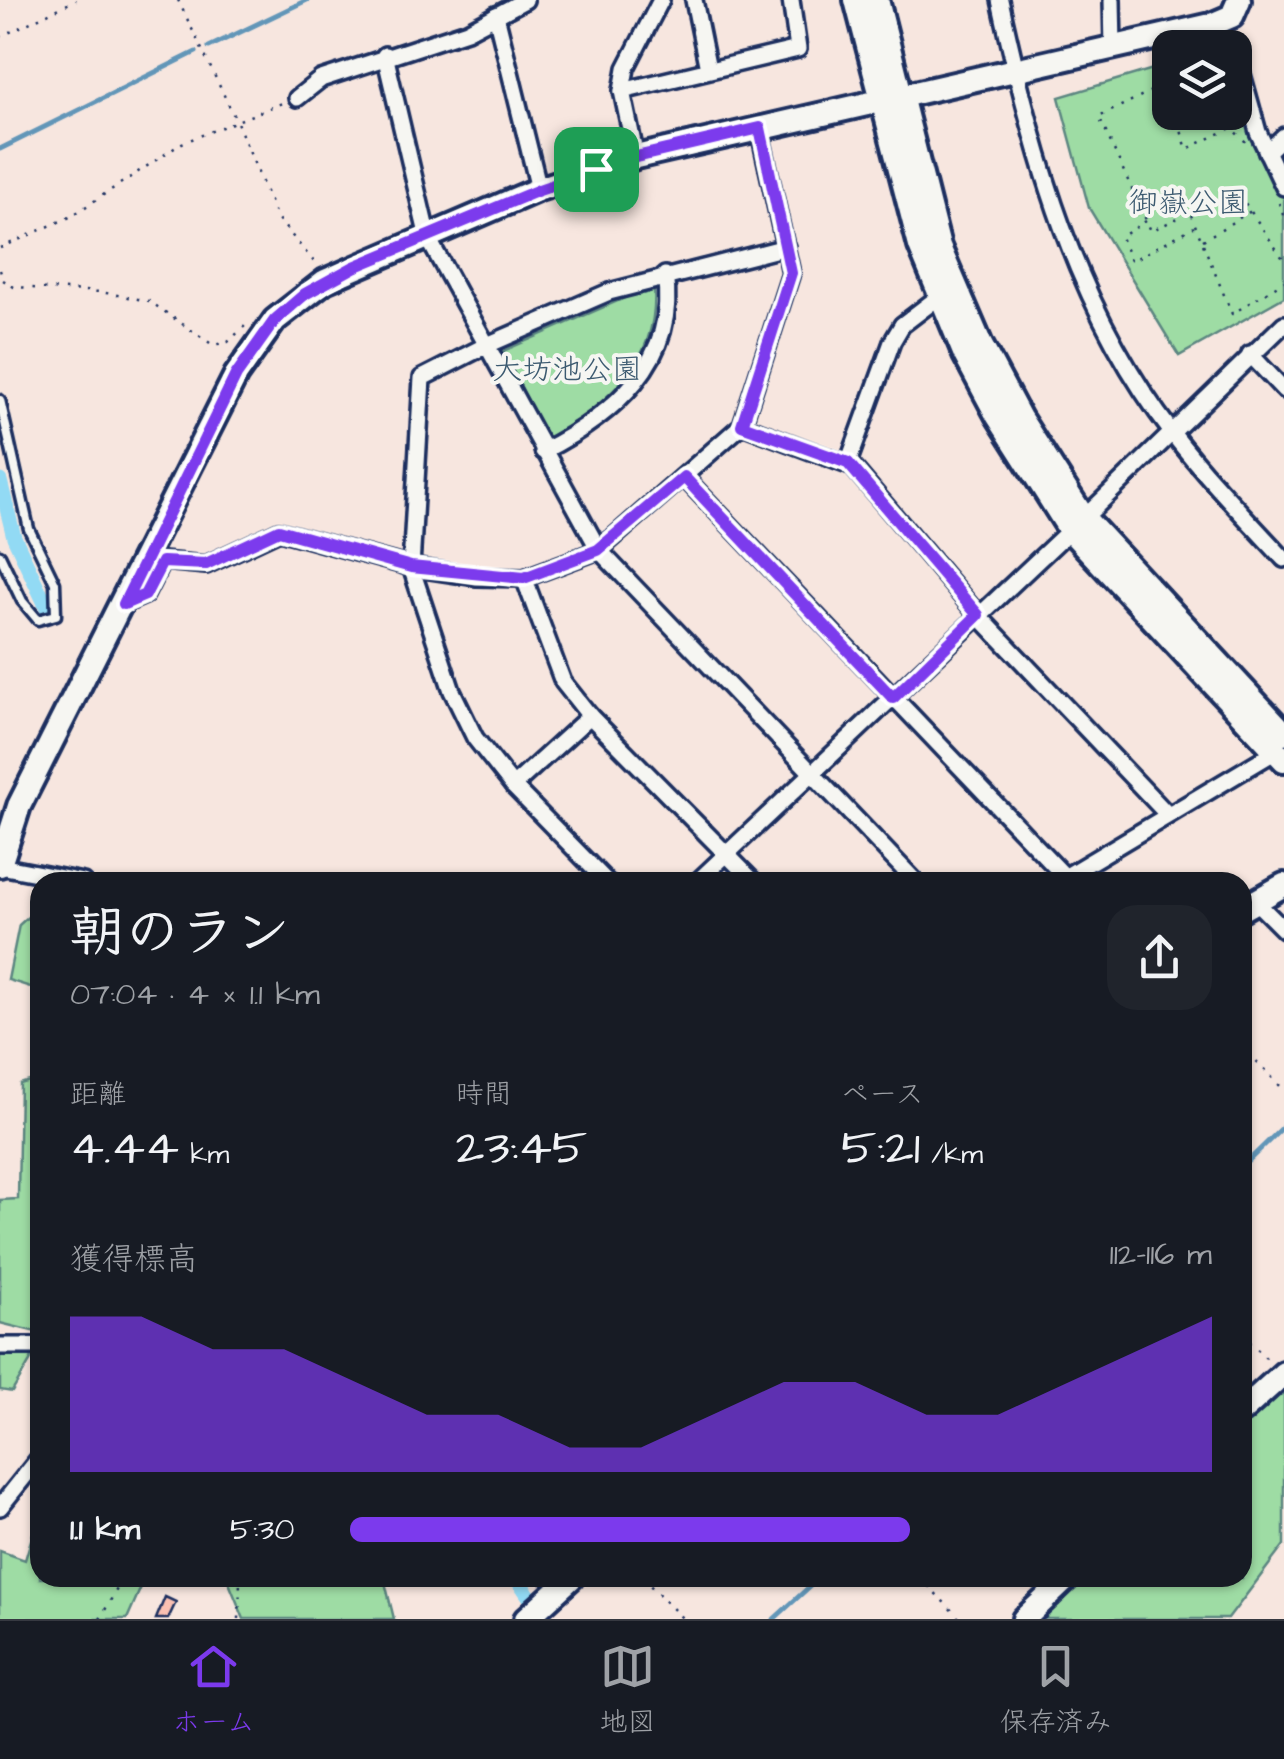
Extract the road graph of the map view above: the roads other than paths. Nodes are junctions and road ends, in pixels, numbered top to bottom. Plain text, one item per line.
1 (525, 0) edge
2 (661, 0) edge
3 (694, 0) edge
4 (790, 0) edge
5 (856, 0) edge
6 (877, 0) edge
7 (1000, 0) edge
8 (1112, 0) edge
9 (1233, 10) edge
10 (496, 16) junction
11 (1113, 48) junction
12 (385, 54) junction
13 (708, 69) junction
14 (1015, 69) junction
15 (622, 91) junction
16 (888, 97) junction
17 (297, 98) road end
18 (1252, 110) edge
19 (760, 128) junction
20 (1284, 136) edge
21 (1267, 152) junction
22 (636, 157) junction
23 (1284, 186) edge
24 (539, 190) junction
25 (428, 238) junction
26 (786, 247) junction
27 (665, 276) junction
28 (940, 296) junction
29 (1284, 324) edge
30 (485, 346) junction
31 (1250, 354) junction
32 (1284, 390) edge
33 (0, 400) edge
34 (742, 425) junction
35 (1171, 431) junction
36 (543, 451) junction
37 (848, 463) junction
38 (684, 477) junction
39 (1077, 524) junction
40 (598, 550) junction
41 (0, 555) edge
42 (1284, 559) edge
43 (411, 567) junction
44 (524, 578) junction
45 (124, 604) junction
46 (978, 615) junction
47 (893, 698) junction
48 (590, 716) junction
49 (1281, 748) edge
50 (813, 776) junction
51 (513, 786) junction
52 (1168, 815) junction
53 (728, 856) junction
54 (0, 866) edge
55 (31, 872) edge
56 (598, 872) edge
57 (709, 872) edge
58 (744, 872) edge
59 (906, 872) edge
60 (1059, 872) edge
61 (1079, 872) edge
62 (1284, 885) edge
63 (1252, 903) edge
64 (1252, 907) edge
65 (1284, 930) edge
66 (0, 1346) edge
67 (30, 1346) edge
68 (1283, 1374) edge
69 (1252, 1402) edge
70 (30, 1470) edge
71 (0, 1507) edge
72 (561, 1587) edge
73 (1058, 1587) edge
74 (526, 1619) edge
75 (1024, 1619) edge

1 - 10 street
2 - 15 street
3 - 13 street
4 - 13 street
5 - 16 street
6 - 16 street
7 - 14 street
8 - 11 street
9 - 11 street
10 - 12 street
10 - 24 street
11 - 14 street
12 - 17 street
12 - 25 street
13 - 15 street
14 - 16 street
14 - 35 street
15 - 22 street
16 - 19 street
16 - 28 street
16 - 39 street
18 - 21 street
19 - 22 street
19 - 26 street
20 - 21 street
21 - 23 street
22 - 24 street
24 - 25 street
25 - 30 street
25 - 45 street
26 - 27 street
26 - 34 street
27 - 30 street
27 - 36 street
28 - 37 street
28 - 39 street
29 - 31 street
30 - 36 street
30 - 43 street
31 - 32 street
31 - 35 street
33 - 41 lane
34 - 37 street
34 - 38 street
35 - 39 street
35 - 42 street
36 - 40 street
37 - 46 street
38 - 40 street
38 - 47 street
39 - 46 street
39 - 49 street
40 - 44 street
40 - 50 street
43 - 44 street
43 - 45 street
43 - 51 street
44 - 48 street
45 - 54 street
46 - 47 street
46 - 52 street
47 - 50 street
47 - 60 street
48 - 51 street
48 - 53 street
49 - 52 street
50 - 53 street
50 - 59 street
51 - 56 street
52 - 61 street
53 - 57 street
53 - 58 street
54 - 55 street
62 - 63 street
64 - 65 street
66 - 67 street
68 - 69 street
70 - 71 street
72 - 74 street
73 - 75 street

